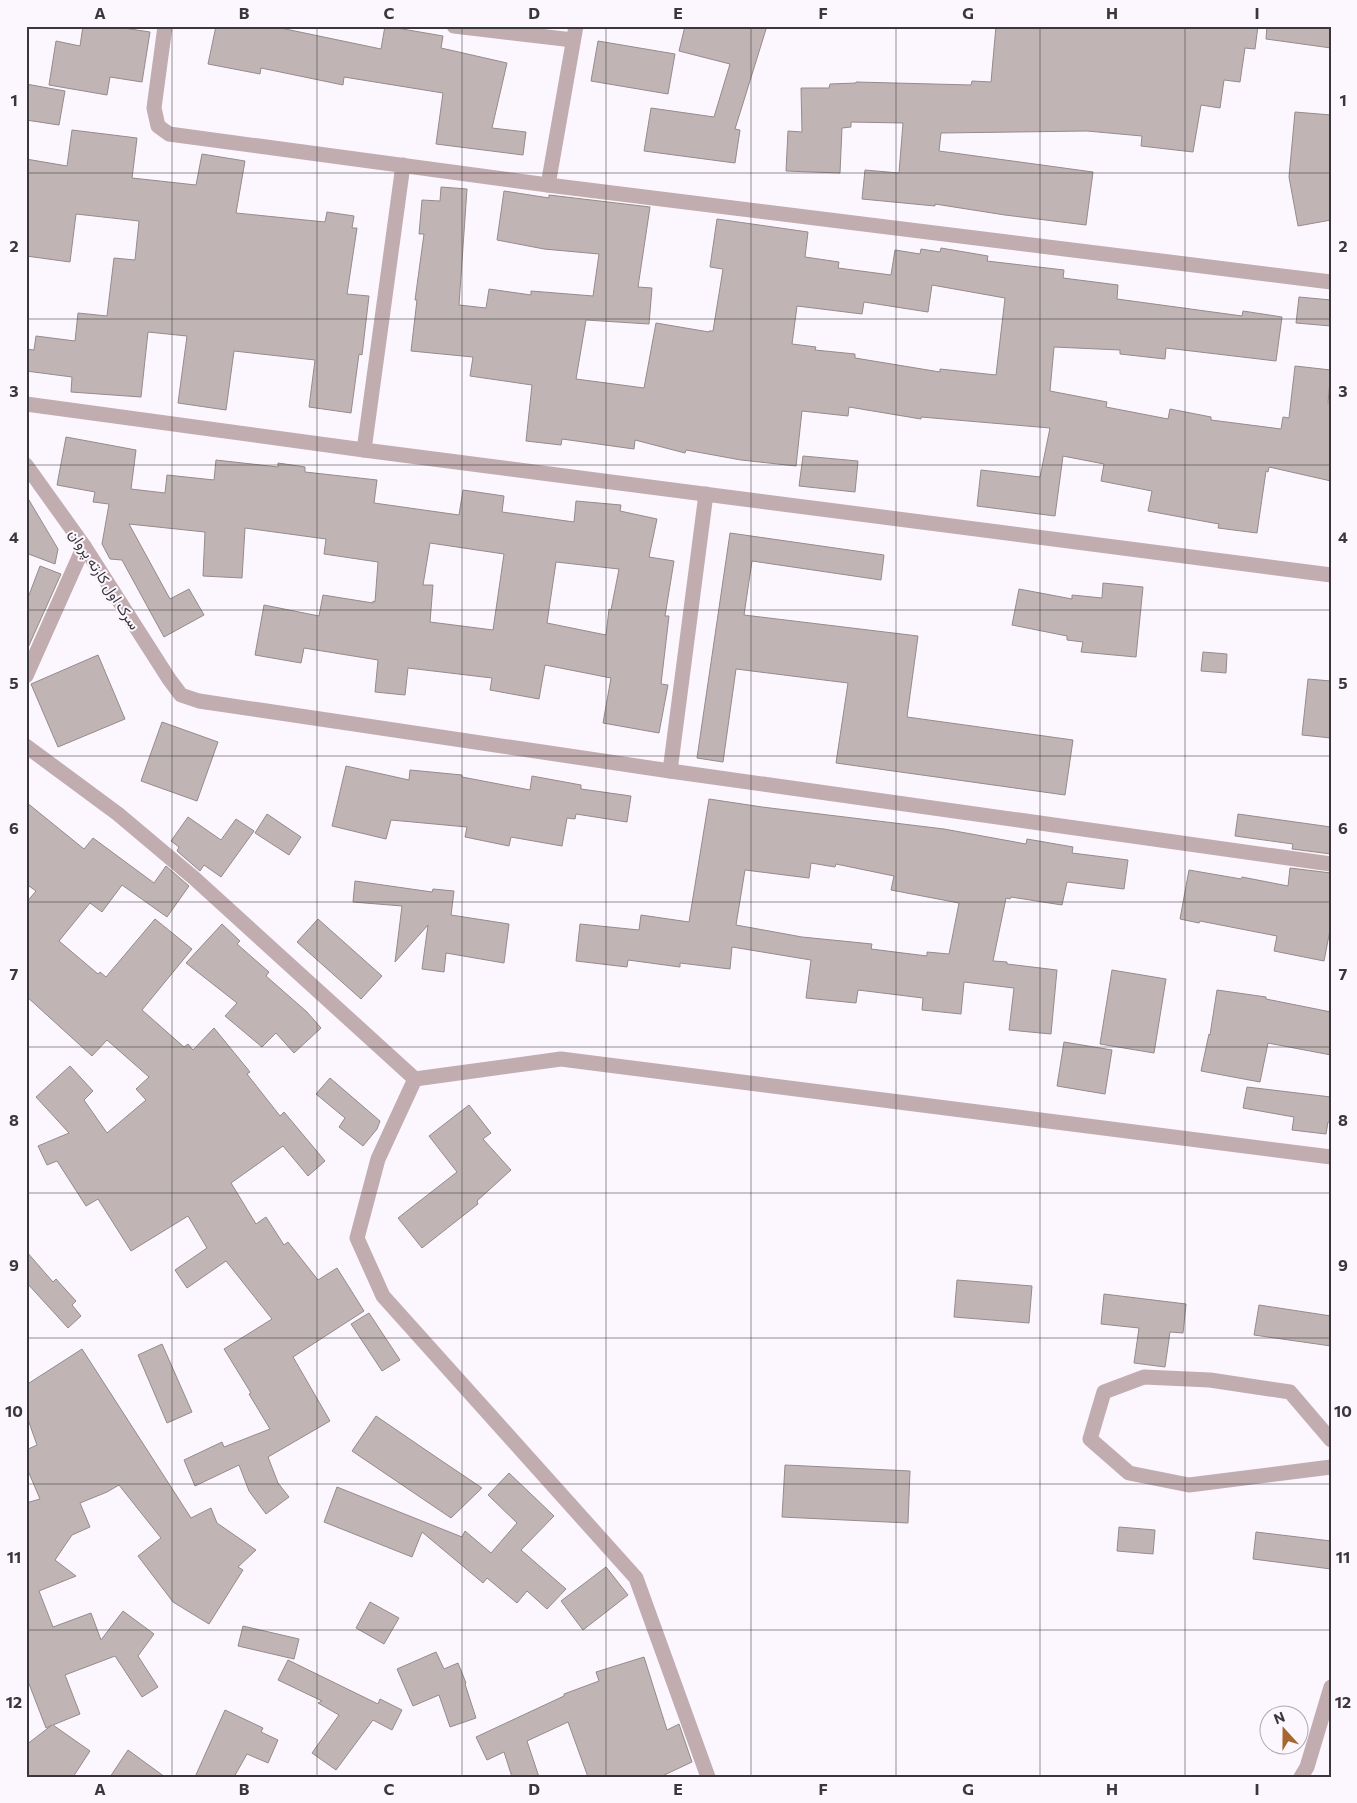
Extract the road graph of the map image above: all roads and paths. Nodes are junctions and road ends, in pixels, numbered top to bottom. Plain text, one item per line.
1 (165, 26) edge
2 (454, 26) edge
3 (574, 33) edge
4 (403, 165) junction
5 (548, 185) junction
6 (1331, 282) edge
7 (26, 404) edge
8 (364, 450) junction
9 (26, 465) edge
10 (706, 494) junction
11 (84, 546) junction
12 (1331, 575) edge
13 (26, 676) edge
14 (26, 746) edge
15 (670, 771) junction
16 (1331, 864) edge
17 (416, 1079) junction
18 (1331, 1157) edge
19 (1331, 1440) edge
20 (1331, 1467) edge
21 (1331, 1687) edge
22 (708, 1777) edge
23 (1301, 1777) edge

1 - 4 street
2 - 3 street
3 - 5 street
4 - 5 street
4 - 8 street
5 - 6 street
7 - 8 street
8 - 10 street
9 - 11 street, سرک اول کارته پروان
10 - 12 street
10 - 15 street
11 - 13 street
11 - 15 street, سرک اول کارته پروان
14 - 17 street
15 - 16 street
17 - 18 street
17 - 22 street
19 - 20 street
21 - 23 street

